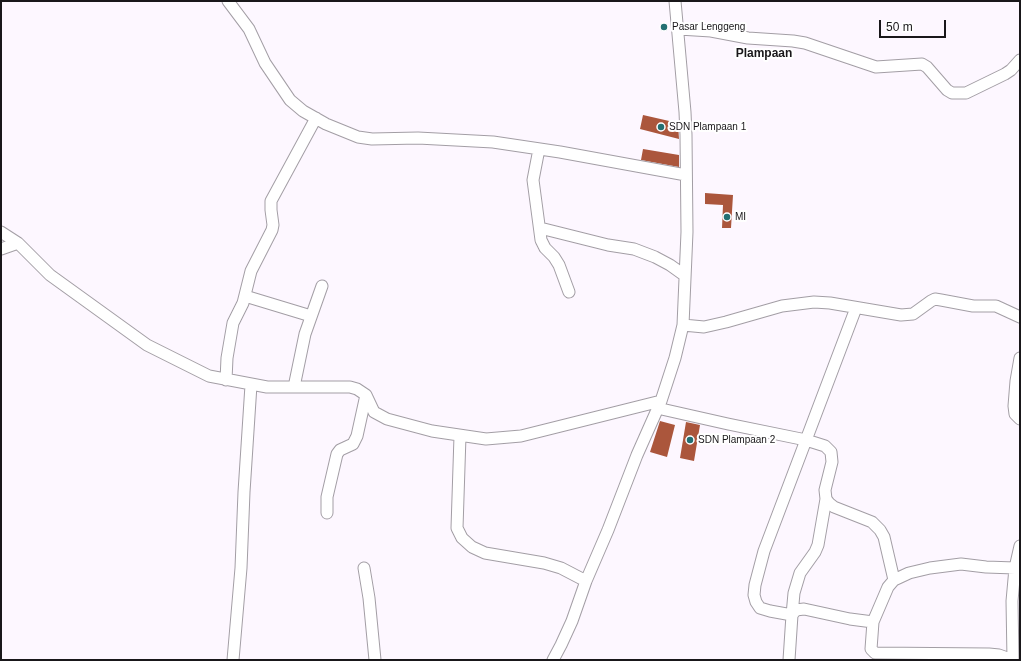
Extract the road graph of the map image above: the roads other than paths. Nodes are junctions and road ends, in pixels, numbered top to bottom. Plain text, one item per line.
1 (228, 1) edge
2 (675, 1) edge
3 (678, 30) junction
4 (1020, 60) edge
5 (316, 118) junction
6 (538, 149) junction
7 (686, 175) junction
8 (540, 228) junction
9 (1, 232) edge
10 (18, 243) junction
11 (1, 249) edge
12 (684, 275) junction
13 (322, 286) dead end
14 (569, 292) dead end
15 (245, 296) junction
16 (856, 308) junction
17 (311, 316) junction
18 (1020, 317) edge
19 (683, 325) junction
20 (1020, 358) edge
21 (226, 380) junction
22 (251, 385) junction
23 (294, 387) junction
24 (366, 395) junction
25 (659, 404) junction
26 (1020, 419) edge
27 (460, 436) junction
28 (806, 440) junction
29 (826, 499) junction
30 (327, 512) dead end
31 (1020, 546) edge
32 (1017, 563) edge
33 (364, 568) dead end
34 (894, 580) junction
35 (586, 581) junction
36 (792, 615) junction
37 (873, 622) junction
38 (233, 660) edge
39 (375, 660) edge
40 (553, 660) edge
41 (789, 660) edge
42 (1013, 660) edge

1 - 5 street
2 - 3 street
3 - 4 street
3 - 7 street
5 - 6 street
5 - 15 street
6 - 7 street
6 - 8 street
7 - 12 street
8 - 12 street
8 - 14 street
9 - 10 street
10 - 11 street
10 - 21 street
12 - 19 street
13 - 17 street
15 - 17 street
15 - 21 street
16 - 18 street
16 - 19 street
16 - 28 street
17 - 23 street
19 - 25 street
20 - 26 street
21 - 22 street
22 - 23 street
22 - 38 street
23 - 24 street
24 - 27 street
24 - 30 street
25 - 27 street
25 - 28 street
25 - 35 street
27 - 35 street
28 - 29 street
28 - 36 street
29 - 34 street
29 - 36 street
31 - 32 street
32 - 34 street
32 - 42 street
33 - 39 street
34 - 37 street
35 - 40 street
36 - 37 street
36 - 41 street
37 - 42 street

